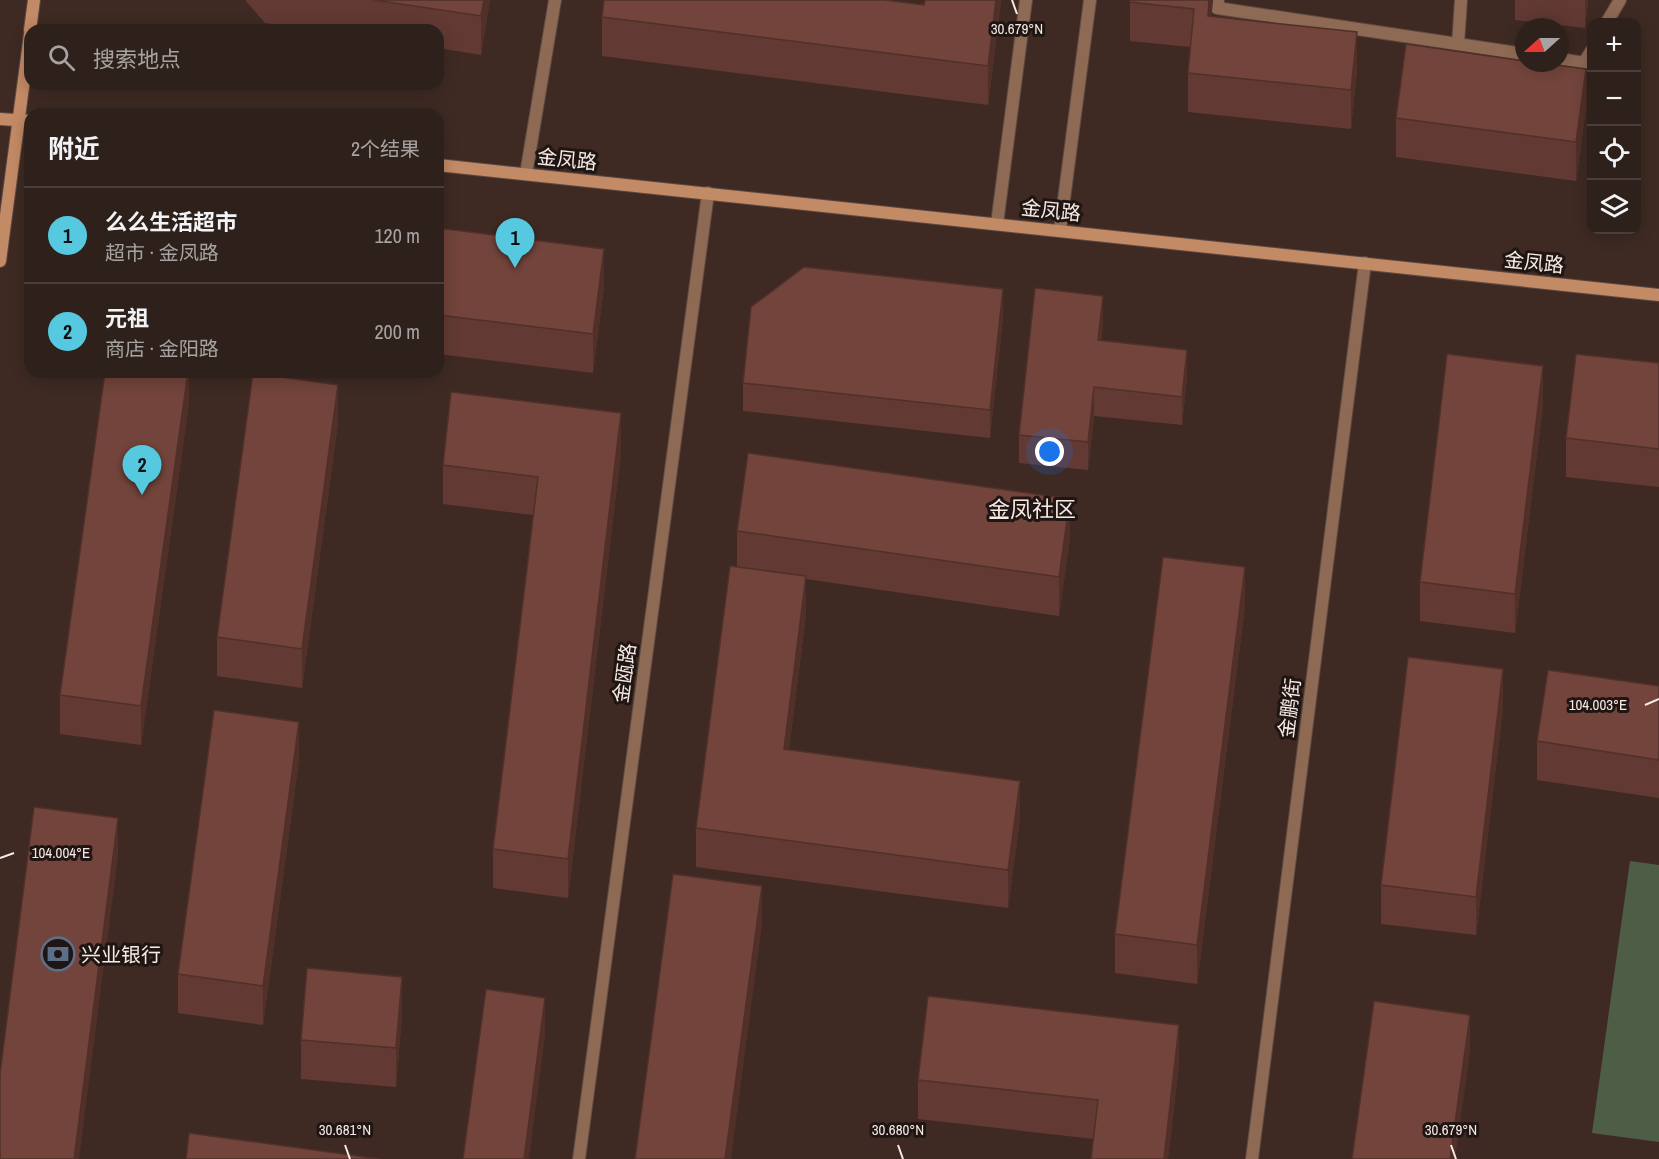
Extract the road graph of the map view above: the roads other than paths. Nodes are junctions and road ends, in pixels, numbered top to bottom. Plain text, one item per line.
1 (34, 0) edge
2 (555, 0) edge
3 (1026, 0) edge
4 (1090, 0) edge
5 (1218, 0) edge
6 (1461, 0) edge
7 (1620, 0) edge
8 (1609, 18) edge
9 (31, 24) edge
10 (1458, 44) junction
11 (1515, 53) edge
12 (1587, 58) edge
13 (1569, 60) edge
14 (26, 90) edge
15 (25, 108) edge
16 (0, 119) edge
17 (24, 121) edge
18 (444, 166) edge
19 (526, 174) junction
20 (708, 193) junction
21 (997, 224) junction
22 (1060, 231) junction
23 (0, 261) edge
24 (1365, 263) junction
25 (1659, 295) edge
26 (579, 1159) edge
27 (1252, 1159) edge

1 - 9 street
2 - 19 street
3 - 21 street
4 - 22 street
5 - 10 street
6 - 10 street
7 - 8 street
10 - 11 street
12 - 13 street
14 - 15 street
16 - 17 street
17 - 23 street
18 - 19 street, 金凤路
19 - 20 street, 金凤路
20 - 21 street, 金凤路
20 - 26 street, 金瓯路
21 - 22 street, 金凤路
22 - 24 street, 金凤路
24 - 25 street, 金凤路
24 - 27 street, 金鹏街

